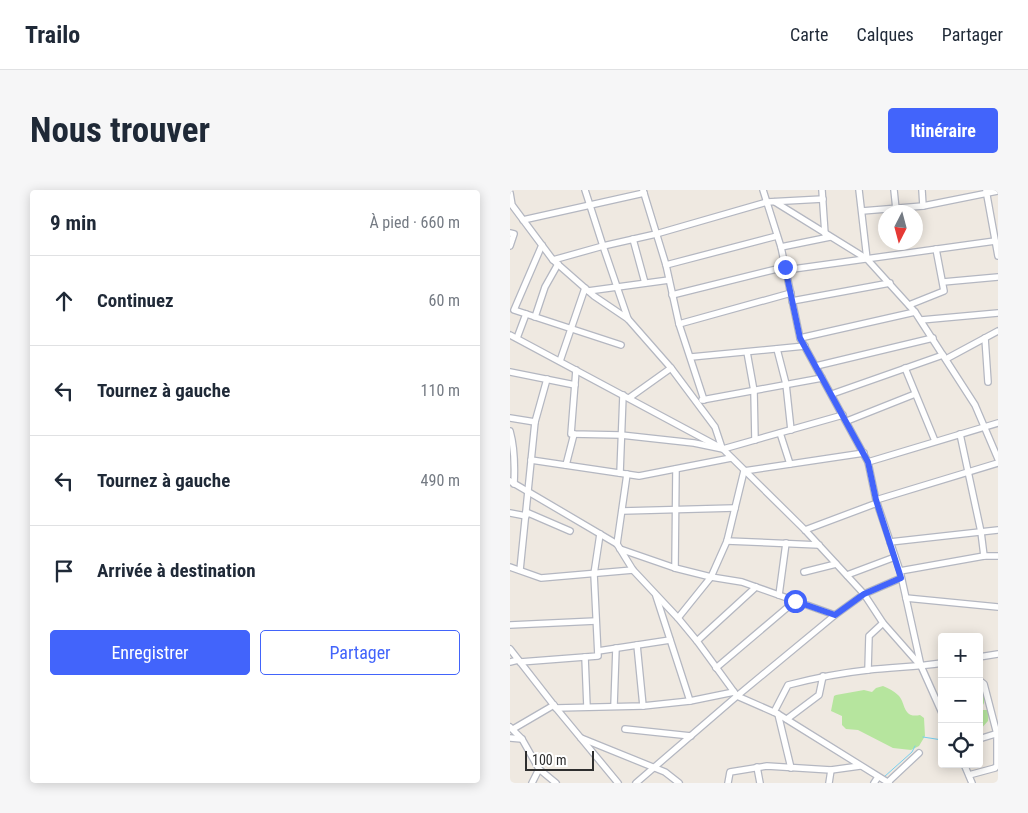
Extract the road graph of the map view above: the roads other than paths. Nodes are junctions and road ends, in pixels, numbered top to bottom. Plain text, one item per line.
1 (585, 190) edge
2 (763, 190) edge
3 (822, 190) edge
4 (859, 190) edge
5 (894, 190) edge
6 (922, 190) edge
7 (986, 191) edge
8 (998, 191) edge
9 (644, 192) edge
10 (510, 193) edge
11 (823, 199) junction
12 (767, 202) junction
13 (775, 202) junction
14 (590, 205) junction
15 (896, 205) edge
16 (924, 206) joint
17 (878, 210) edge
18 (862, 211) junction
19 (523, 220) junction
20 (510, 233) edge
21 (656, 234) junction
22 (777, 236) junction
23 (828, 236) junction
24 (632, 239) junction
25 (995, 241) junction
26 (542, 245) junction
27 (510, 246) edge
28 (603, 246) junction
29 (781, 247) junction
30 (936, 249) junction
31 (998, 256) edge
32 (867, 259) junction
33 (556, 262) junction
34 (666, 265) junction
35 (785, 268) junction
36 (998, 277) edge
37 (669, 280) junction
38 (943, 282) junction
39 (645, 283) junction
40 (890, 283) junction
41 (618, 287) junction
42 (586, 289) junction
43 (790, 293) junction
44 (672, 294) junction
45 (792, 301) junction
46 (909, 305) junction
47 (915, 312) junction
48 (998, 313) edge
49 (526, 314) junction
50 (536, 317) junction
51 (628, 319) junction
52 (921, 320) junction
53 (679, 324) junction
54 (571, 328) junction
55 (998, 331) edge
56 (510, 335) edge
57 (517, 338) junction
58 (800, 338) junction
59 (933, 338) junction
60 (985, 338) junction
61 (621, 345) dead end
62 (805, 346) junction
63 (777, 349) junction
64 (747, 352) junction
65 (690, 357) junction
66 (945, 357) junction
67 (560, 361) junction
68 (816, 366) junction
69 (671, 368) junction
70 (905, 368) junction
71 (576, 370) junction
72 (510, 372) edge
73 (822, 378) junction
74 (547, 379) junction
75 (988, 382) dead end
76 (786, 384) junction
77 (575, 386) junction
78 (754, 390) junction
79 (832, 394) junction
80 (915, 394) junction
81 (626, 397) junction
82 (704, 400) junction
83 (696, 402) junction
84 (510, 418) edge
85 (845, 418) junction
86 (535, 422) junction
87 (998, 423) edge
88 (984, 426) junction
89 (791, 430) junction
90 (510, 431) edge
91 (780, 433) junction
92 (574, 434) junction
93 (960, 434) junction
94 (622, 435) junction
95 (756, 440) junction
96 (935, 441) junction
97 (723, 448) junction
98 (864, 453) junction
99 (732, 458) junction
100 (998, 459) edge
101 (531, 460) junction
102 (868, 462) junction
103 (998, 463) edge
104 (790, 464) junction
105 (566, 465) junction
106 (676, 468) junction
107 (744, 471) junction
108 (969, 472) junction
109 (620, 473) junction
110 (627, 474) junction
111 (512, 482) edge
112 (528, 492) junction
113 (877, 502) junction
114 (735, 508) junction
115 (675, 509) junction
116 (622, 511) junction
117 (510, 513) edge
118 (526, 514) junction
119 (805, 530) junction
120 (998, 530) edge
121 (570, 531) dead end
122 (981, 532) junction
123 (600, 534) junction
124 (727, 541) junction
125 (890, 542) junction
126 (786, 544) junction
127 (819, 545) junction
128 (618, 547) junction
129 (984, 556) junction
130 (998, 556) edge
131 (895, 557) junction
132 (836, 564) junction
133 (510, 567) edge
134 (675, 568) junction
135 (520, 570) junction
136 (633, 570) junction
137 (900, 571) junction
138 (804, 572) dead end
139 (594, 574) junction
140 (846, 575) junction
141 (711, 577) junction
142 (901, 578) junction
143 (756, 587) junction
144 (655, 593) junction
145 (864, 594) junction
146 (779, 595) junction
147 (906, 598) junction
148 (795, 601) junction
149 (998, 607) edge
150 (835, 615) junction
151 (678, 618) junction
152 (596, 621) junction
153 (883, 623) junction
154 (510, 625) edge
155 (670, 640) junction
156 (696, 641) junction
157 (637, 645) junction
158 (616, 648) junction
159 (510, 649) edge
160 (598, 651) junction
161 (998, 654) edge
162 (983, 656) edge
163 (585, 657) junction
164 (519, 661) junction
165 (510, 662) edge
166 (938, 664) edge
167 (922, 666) junction
168 (716, 668) junction
169 (868, 670) junction
170 (823, 676) junction
171 (983, 683) edge
172 (736, 694) junction
173 (690, 701) junction
174 (938, 704) edge
175 (555, 706) junction
176 (614, 706) junction
177 (643, 706) junction
178 (587, 707) junction
179 (776, 713) junction
180 (787, 719) junction
181 (512, 728) edge
182 (624, 729) dead end
183 (997, 734) edge
184 (691, 736) junction
185 (580, 737) junction
186 (510, 738) edge
187 (983, 738) edge
188 (522, 739) junction
189 (919, 753) dead end
190 (860, 766) junction
191 (757, 767) junction
192 (654, 768) junction
193 (791, 768) junction
194 (966, 768) edge
195 (539, 769) junction
196 (831, 770) junction
197 (969, 775) junction
198 (878, 777) junction
199 (532, 783) edge
200 (556, 783) edge
201 (618, 783) edge
202 (636, 783) edge
203 (679, 783) edge
204 (728, 783) edge
205 (760, 783) edge
206 (829, 783) edge
207 (874, 783) edge
208 (888, 783) edge
209 (972, 783) edge

1 - 14 street
2 - 12 street
3 - 11 street
4 - 18 street
5 - 15 street
6 - 16 street
7 - 8 street
7 - 16 street
7 - 25 street
9 - 14 street
9 - 21 street
10 - 19 street
11 - 13 street
11 - 23 street
12 - 13 street
12 - 21 street
12 - 22 street
13 - 23 street
14 - 19 street
14 - 28 street
17 - 18 street
18 - 32 street
19 - 26 street
20 - 27 street
21 - 24 street
21 - 34 street
22 - 29 street
22 - 34 street
23 - 29 street
23 - 32 street
24 - 28 street
24 - 39 street
25 - 30 street
25 - 31 street
26 - 33 street
26 - 49 street
28 - 33 street
28 - 41 street
29 - 35 street
30 - 32 street
30 - 38 street
32 - 35 street
32 - 40 street
33 - 42 street
33 - 50 street
34 - 37 street
35 - 43 street
35 - 44 street
36 - 38 street
37 - 39 street
37 - 44 street
38 - 46 street
39 - 41 street
40 - 45 street
40 - 46 street
41 - 42 street
41 - 51 street
42 - 51 street
42 - 54 street
43 - 45 street
43 - 53 street
44 - 53 street
45 - 58 street
46 - 47 street
47 - 52 street
47 - 58 street
48 - 52 street
49 - 50 street
49 - 57 street
50 - 54 street
51 - 69 street
52 - 59 street
53 - 65 street
54 - 61 street
54 - 67 street
55 - 60 street
56 - 57 street
57 - 67 street
58 - 62 street
59 - 66 street
59 - 68 street
60 - 66 street
60 - 75 street
62 - 63 street
62 - 68 street
63 - 64 street
63 - 76 street
64 - 65 street
64 - 78 street
65 - 82 street
66 - 70 street
66 - 88 street
67 - 71 street
68 - 73 street
69 - 81 street
69 - 83 street
70 - 79 street
70 - 80 street
71 - 77 street
71 - 81 street
72 - 74 street
73 - 76 street
73 - 79 street
74 - 77 street
74 - 86 street
76 - 78 street
76 - 89 street
77 - 92 street
78 - 82 street
78 - 95 street
79 - 85 street
80 - 85 street
80 - 96 street
81 - 94 street
81 - 97 street
82 - 83 street
83 - 97 street
84 - 86 street
85 - 89 street
85 - 98 street
86 - 101 street
87 - 88 street
88 - 93 street
88 - 100 street
89 - 91 street
90 - 111 street
91 - 95 street
91 - 104 street
92 - 94 street
92 - 105 street
93 - 96 street
93 - 108 street
94 - 97 street
94 - 109 street
95 - 97 street
96 - 102 street
97 - 99 street
98 - 102 street
98 - 104 street
99 - 106 street
99 - 107 street
101 - 105 street
101 - 112 street
102 - 113 street
103 - 108 street
104 - 107 street
105 - 109 street
106 - 110 street
106 - 115 street
107 - 114 street
107 - 119 street
108 - 113 street
108 - 122 street
109 - 110 street
110 - 116 street
111 - 112 street
112 - 118 street
112 - 123 street
113 - 119 street
113 - 125 street
114 - 115 street
114 - 124 street
115 - 116 street
115 - 134 street
116 - 128 street
117 - 118 street
118 - 121 street
118 - 135 street
119 - 127 street
120 - 122 street
122 - 125 street
122 - 129 street
123 - 128 street
123 - 139 street
124 - 126 street
124 - 141 street
125 - 131 street
126 - 127 street
126 - 146 street
127 - 132 street
128 - 134 street
128 - 136 street
129 - 130 street
129 - 137 street
131 - 137 street
131 - 140 street
132 - 138 street
132 - 140 street
133 - 135 street
134 - 141 street
135 - 139 street
136 - 139 street
136 - 144 street
137 - 142 street
139 - 152 street
140 - 145 street
141 - 143 street
141 - 151 street
142 - 145 street
142 - 147 street
143 - 146 street
143 - 156 street
144 - 151 street
144 - 155 street
145 - 150 street
145 - 153 street
146 - 148 street
147 - 149 street
147 - 167 street
148 - 150 street
148 - 168 street
150 - 172 street
151 - 156 street
152 - 154 street
152 - 160 street
153 - 167 street
153 - 169 street
155 - 157 street
155 - 173 street
156 - 168 street
157 - 158 street
157 - 177 street
158 - 160 street
158 - 176 street
159 - 164 street
160 - 163 street
161 - 162 street
163 - 164 street
163 - 178 street
164 - 165 street
164 - 175 street
166 - 167 street
167 - 169 street
167 - 174 street
168 - 172 street
169 - 170 street
170 - 179 street
170 - 180 street
171 - 183 street
172 - 173 street
172 - 179 street
172 - 184 street
173 - 177 street
175 - 178 street
175 - 181 street
175 - 185 street
176 - 177 street
176 - 178 street
179 - 180 street
179 - 193 street
180 - 190 street
181 - 188 street
182 - 184 street
183 - 187 street
183 - 197 street
184 - 192 street
185 - 192 street
185 - 201 street
186 - 188 street
188 - 195 street
189 - 208 street
190 - 196 street
190 - 198 street
191 - 193 street
191 - 204 street
191 - 205 street
192 - 202 street
192 - 203 street
193 - 196 street
194 - 197 street
195 - 199 street
195 - 200 street
196 - 206 street
197 - 209 street
198 - 207 street
198 - 208 street

